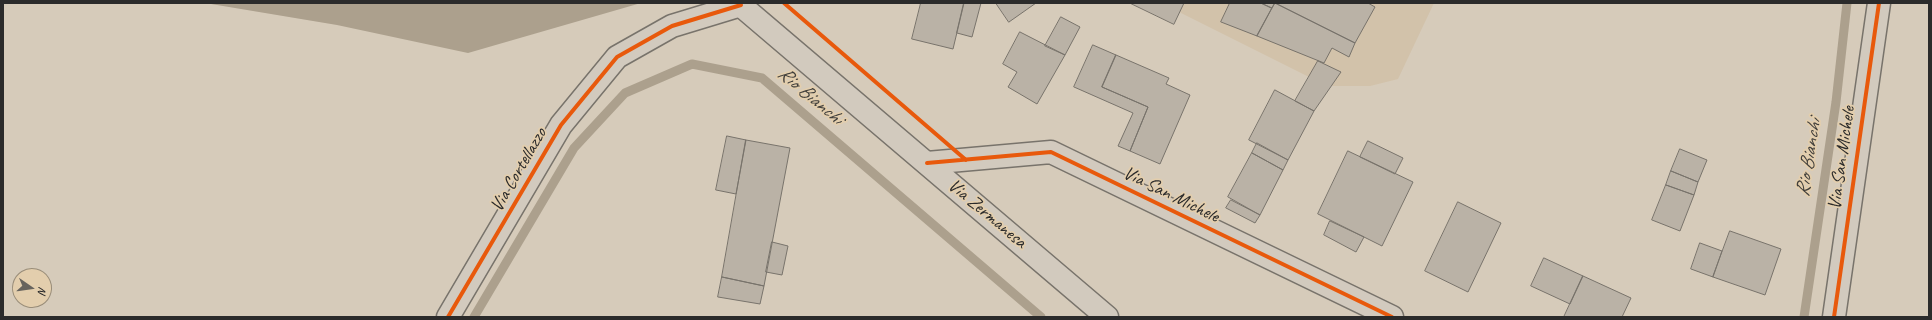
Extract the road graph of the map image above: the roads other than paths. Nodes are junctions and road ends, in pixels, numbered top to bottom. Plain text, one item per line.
1 (1879, 3) edge
2 (740, 4) edge
3 (927, 163) junction
4 (448, 317) edge
5 (1107, 317) edge
6 (1392, 317) edge
7 (1834, 317) edge

1 - 7 street, Via San Michele
2 - 3 street, Via Zermanesa
2 - 4 street, Via Cortellazzo
3 - 5 street, Via Zermanesa
3 - 6 street, Via San Michele

